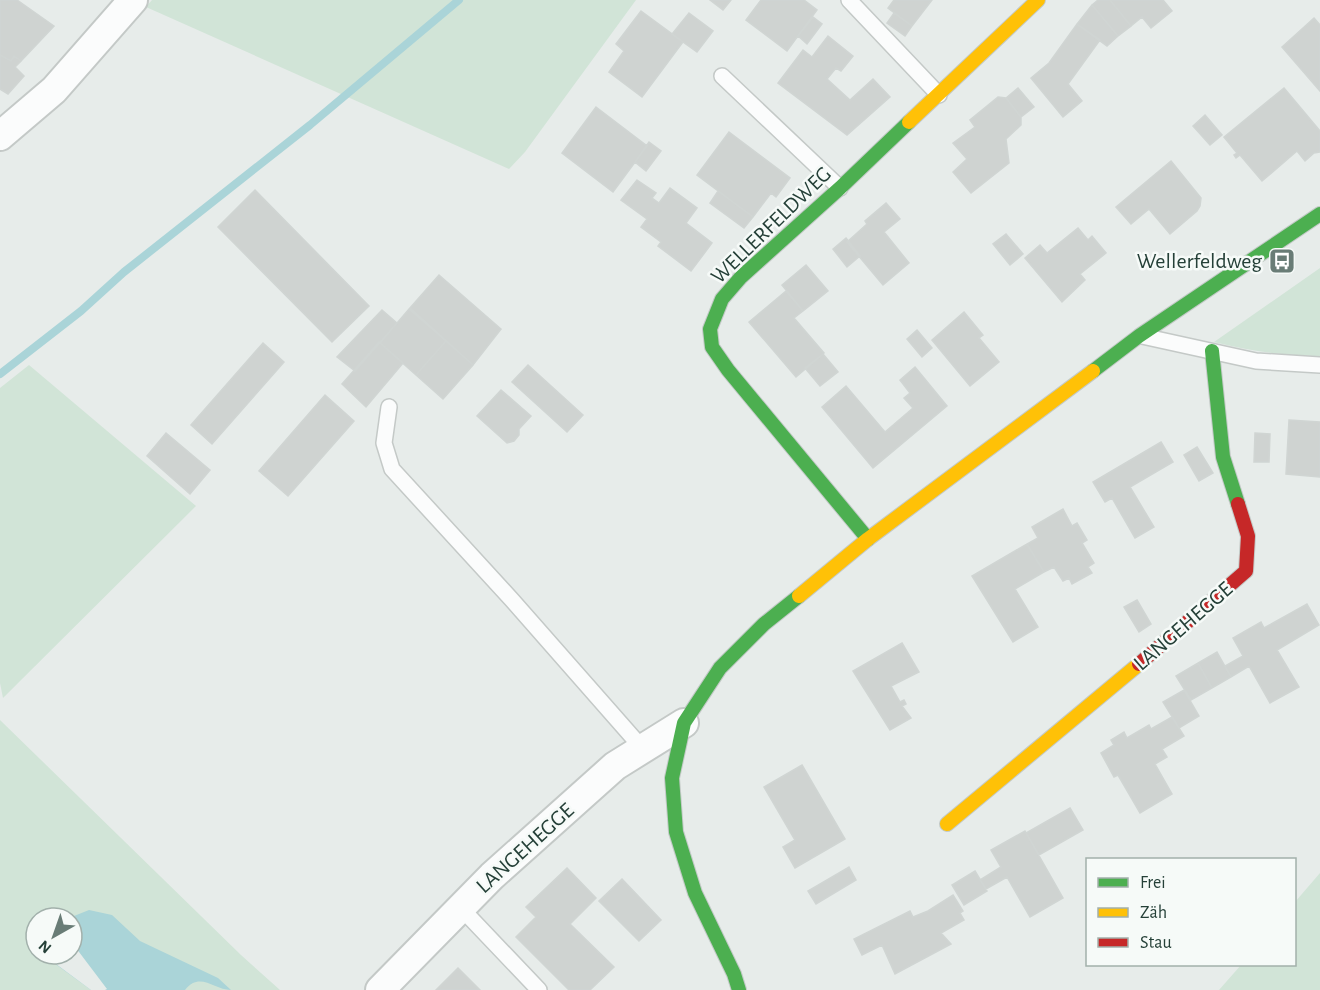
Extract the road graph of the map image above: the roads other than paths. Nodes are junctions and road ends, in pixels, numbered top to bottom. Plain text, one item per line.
1 (134, 0) edge
2 (849, 0) edge
3 (1038, 0) edge
4 (722, 76) dead end
5 (939, 95) junction
6 (0, 136) edge
7 (840, 188) junction
8 (1320, 214) edge
9 (1139, 336) junction
10 (1212, 351) junction
11 (1320, 364) edge
12 (389, 407) dead end
13 (868, 539) junction
14 (684, 723) junction
15 (643, 748) junction
16 (947, 824) dead end
17 (460, 908) junction
18 (380, 990) edge
19 (539, 990) edge
20 (739, 990) edge

1 - 6 street
2 - 5 lane
3 - 5 street, WELLERFELDWEG
4 - 7 lane
5 - 7 street, WELLERFELDWEG
7 - 13 street, WELLERFELDWEG
8 - 9 street, LANGEHEGGE
9 - 10 lane
9 - 13 street, LANGEHEGGE
10 - 11 lane
10 - 16 street, LANGEHEGGE
12 - 15 lane
13 - 14 street, LANGEHEGGE
14 - 15 street, LANGEHEGGE
14 - 20 street, LANGEHEGGE
15 - 17 street, LANGEHEGGE
17 - 18 street, LANGEHEGGE
17 - 19 lane

